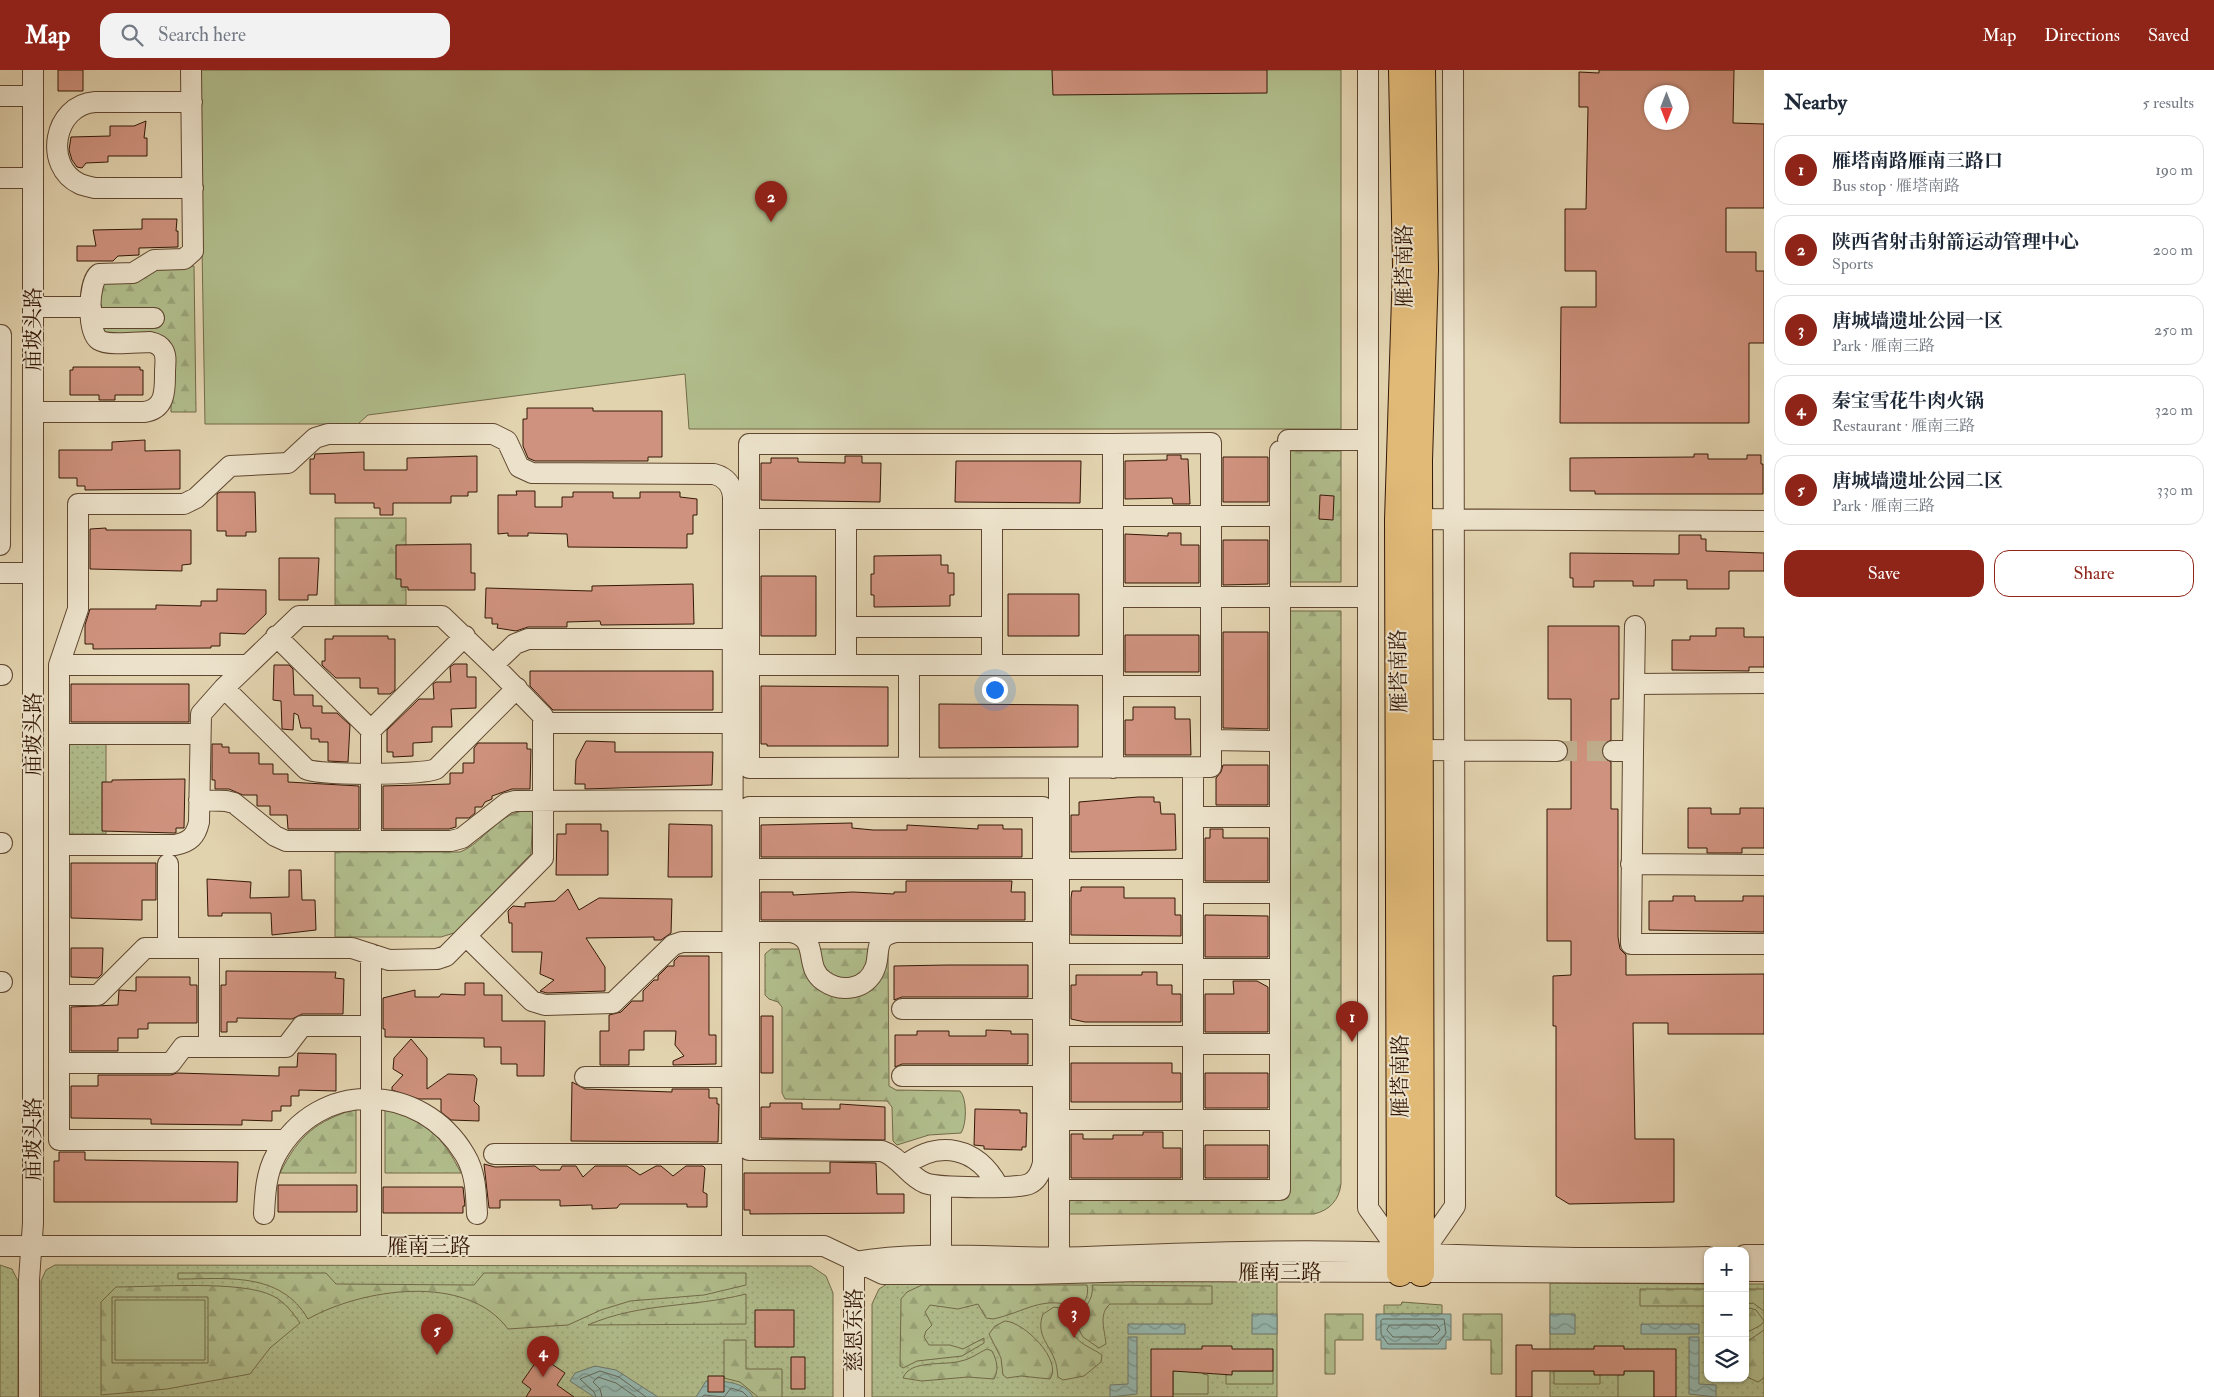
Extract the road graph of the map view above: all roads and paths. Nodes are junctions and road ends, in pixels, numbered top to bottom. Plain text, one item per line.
1 (33, 70) edge
2 (191, 70) edge
3 (1368, 70) edge
4 (1402, 70) edge
5 (1422, 70) edge
6 (1454, 70) edge
7 (0, 96) edge
8 (33, 96) junction
9 (192, 102) junction
10 (0, 178) edge
11 (33, 178) junction
12 (193, 188) junction
13 (33, 306) junction
14 (91, 312) junction
15 (154, 318) dead end
16 (0, 335) edge
17 (33, 335) junction
18 (33, 412) junction
19 (1368, 440) junction
20 (1113, 444) junction
21 (1211, 516) junction
22 (1280, 516) junction
23 (1113, 517) junction
24 (749, 519) junction
25 (846, 519) junction
26 (992, 519) junction
27 (1408, 519) junction
28 (1454, 519) junction
29 (1764, 521) edge
30 (0, 545) edge
31 (0, 574) edge
32 (33, 574) junction
33 (1113, 597) junction
34 (1211, 597) junction
35 (1280, 597) junction
36 (1368, 597) junction
37 (1635, 626) dead end
38 (846, 627) junction
39 (992, 627) junction
40 (276, 636) junction
41 (465, 636) junction
42 (732, 640) junction
43 (59, 665) junction
44 (248, 665) junction
45 (494, 665) junction
46 (749, 665) junction
47 (846, 665) junction
48 (909, 665) junction
49 (992, 665) junction
50 (1113, 665) junction
51 (1764, 683) edge
52 (1634, 684) junction
53 (1113, 686) junction
54 (1211, 686) junction
55 (224, 688) junction
56 (517, 688) junction
57 (544, 723) junction
58 (732, 723) junction
59 (370, 730) junction
60 (59, 734) junction
61 (199, 734) junction
62 (1211, 740) junction
63 (1280, 741) junction
64 (1421, 750) junction
65 (1455, 750) junction
66 (1557, 751) tunnel mouth
67 (1202, 767) junction
68 (909, 768) junction
69 (1059, 768) junction
70 (1113, 768) junction
71 (370, 773) junction
72 (199, 800) junction
73 (544, 800) junction
74 (732, 800) junction
75 (1193, 817) junction
76 (1280, 817) junction
77 (370, 841) junction
78 (59, 845) junction
79 (168, 864) dead end
80 (1632, 864) junction
81 (1764, 865) edge
82 (749, 869) junction
83 (1051, 869) junction
84 (1193, 869) junction
85 (1193, 892) junction
86 (1280, 892) junction
87 (790, 932) junction
88 (896, 932) junction
89 (1043, 932) junction
90 (466, 936) junction
91 (741, 937) junction
92 (1764, 944) edge
93 (168, 948) junction
94 (209, 948) junction
95 (370, 954) junction
96 (1059, 954) junction
97 (1193, 961) junction
98 (1280, 969) junction
99 (59, 995) junction
100 (902, 1009) dead end
101 (1043, 1009) junction
102 (370, 1026) junction
103 (1059, 1036) junction
104 (1193, 1040) junction
105 (1280, 1044) junction
106 (209, 1047) junction
107 (59, 1063) junction
108 (902, 1076) dead end
109 (1043, 1076) junction
110 (585, 1078) dead end
111 (732, 1078) junction
112 (370, 1098) junction
113 (1059, 1120) junction
114 (1193, 1120) junction
115 (1280, 1120) junction
116 (285, 1140) junction
117 (494, 1154) dead end
118 (732, 1154) junction
119 (904, 1166) junction
120 (941, 1186) junction
121 (998, 1186) junction
122 (1059, 1190) junction
123 (1193, 1190) junction
124 (264, 1214) dead end
125 (477, 1214) dead end
126 (0, 1246) edge
127 (32, 1246) junction
128 (370, 1246) junction
129 (732, 1246) junction
130 (1764, 1254) edge
131 (1749, 1255) edge
132 (941, 1256) junction
133 (1704, 1256) edge
134 (1059, 1257) junction
135 (854, 1262) junction
136 (1411, 1263) junction
137 (1764, 1270) edge
138 (1749, 1271) edge
139 (1704, 1273) edge
140 (29, 1397) edge
141 (854, 1397) edge

1 - 8 street, 庙坡头路
2 - 9 street
3 - 19 street
4 - 27 main road, 雁塔南路
5 - 27 main road, 雁塔南路
6 - 28 street
7 - 8 street
8 - 11 street, 庙坡头路
9 - 12 street
9 - 12 street
10 - 11 street
11 - 13 street, 庙坡头路
12 - 14 street
13 - 14 street
13 - 17 street, 庙坡头路
14 - 15 street
14 - 18 street
16 - 17 street
16 - 30 street
17 - 18 street, 庙坡头路
18 - 32 street, 庙坡头路
19 - 22 street
19 - 36 street
20 - 21 street
20 - 23 street
20 - 24 street
21 - 22 street
21 - 23 street
21 - 34 street
22 - 35 street
23 - 26 street
23 - 33 street
24 - 25 street
24 - 46 street
25 - 26 street
25 - 38 street
26 - 39 street
27 - 28 street
27 - 64 main road, 雁塔南路
27 - 136 main road, 雁塔南路
28 - 29 street
28 - 65 street
31 - 32 street
32 - 127 street, 庙坡头路
33 - 34 street
33 - 50 street
34 - 35 street
34 - 54 street
35 - 36 street
35 - 63 street
36 - 136 street
37 - 52 street
38 - 39 street
38 - 47 street
39 - 49 street
40 - 41 street
40 - 44 street
40 - 59 street
41 - 45 street
41 - 59 street
42 - 43 street
42 - 45 street
42 - 58 street
43 - 44 street
43 - 60 street
44 - 55 street
45 - 56 street
46 - 47 street
46 - 68 street
47 - 48 street
48 - 49 street
48 - 68 street
49 - 50 street
50 - 53 street
51 - 52 street
52 - 80 street
53 - 54 street
53 - 70 street
54 - 62 street
55 - 61 street
55 - 71 street
56 - 57 street
56 - 71 street
57 - 58 street
57 - 73 street
58 - 74 street
59 - 71 street
60 - 61 street
60 - 78 street
61 - 72 street
62 - 63 street
62 - 67 street
63 - 76 street
64 - 65 street
64 - 136 main road, 雁塔南路
65 - 66 street
65 - 136 street
67 - 70 street
67 - 75 street
68 - 69 street
69 - 70 street
69 - 83 street
71 - 77 street
72 - 77 street
72 - 78 street
73 - 74 street
73 - 77 street
73 - 90 street
74 - 91 street
75 - 76 street
75 - 84 street
76 - 86 street
78 - 99 street
79 - 93 street
80 - 81 street
80 - 92 street
82 - 83 street
82 - 83 street
82 - 91 street
83 - 84 street
83 - 89 street
83 - 96 street
84 - 85 street
85 - 86 street
85 - 97 street
86 - 98 street
87 - 88 street
87 - 88 street
87 - 91 street
88 - 89 street
89 - 101 street
90 - 91 street
90 - 95 street
91 - 111 street
91 - 119 street
93 - 94 street
93 - 99 street
94 - 95 street
94 - 106 street
95 - 102 street
96 - 97 street
96 - 103 street
97 - 98 street
97 - 104 street
98 - 105 street
99 - 107 street
100 - 101 street
101 - 109 street
102 - 106 street
102 - 112 street
103 - 104 street
103 - 113 street
104 - 105 street
104 - 114 street
105 - 115 street
106 - 107 street
107 - 116 street
108 - 109 street
109 - 121 street
110 - 111 street
111 - 118 street
112 - 116 street
112 - 125 street
112 - 128 street
113 - 114 street
113 - 122 street
114 - 115 street
114 - 123 street
115 - 123 street
116 - 124 street
117 - 118 street
118 - 129 street
119 - 120 street
119 - 121 street
120 - 121 street
120 - 132 street
122 - 123 street
122 - 134 street
126 - 127 street, 雁南三路
127 - 128 street, 雁南三路
127 - 140 street, 庙坡头路
128 - 129 street, 雁南三路
129 - 135 street, 雁南三路
130 - 131 street
132 - 134 street, 雁南三路
132 - 135 street, 雁南三路
133 - 136 street, 雁南三路
134 - 136 street, 雁南三路
135 - 136 street, 雁南三路
135 - 141 street, 慈恩东路
136 - 139 street, 雁南三路
137 - 138 street

